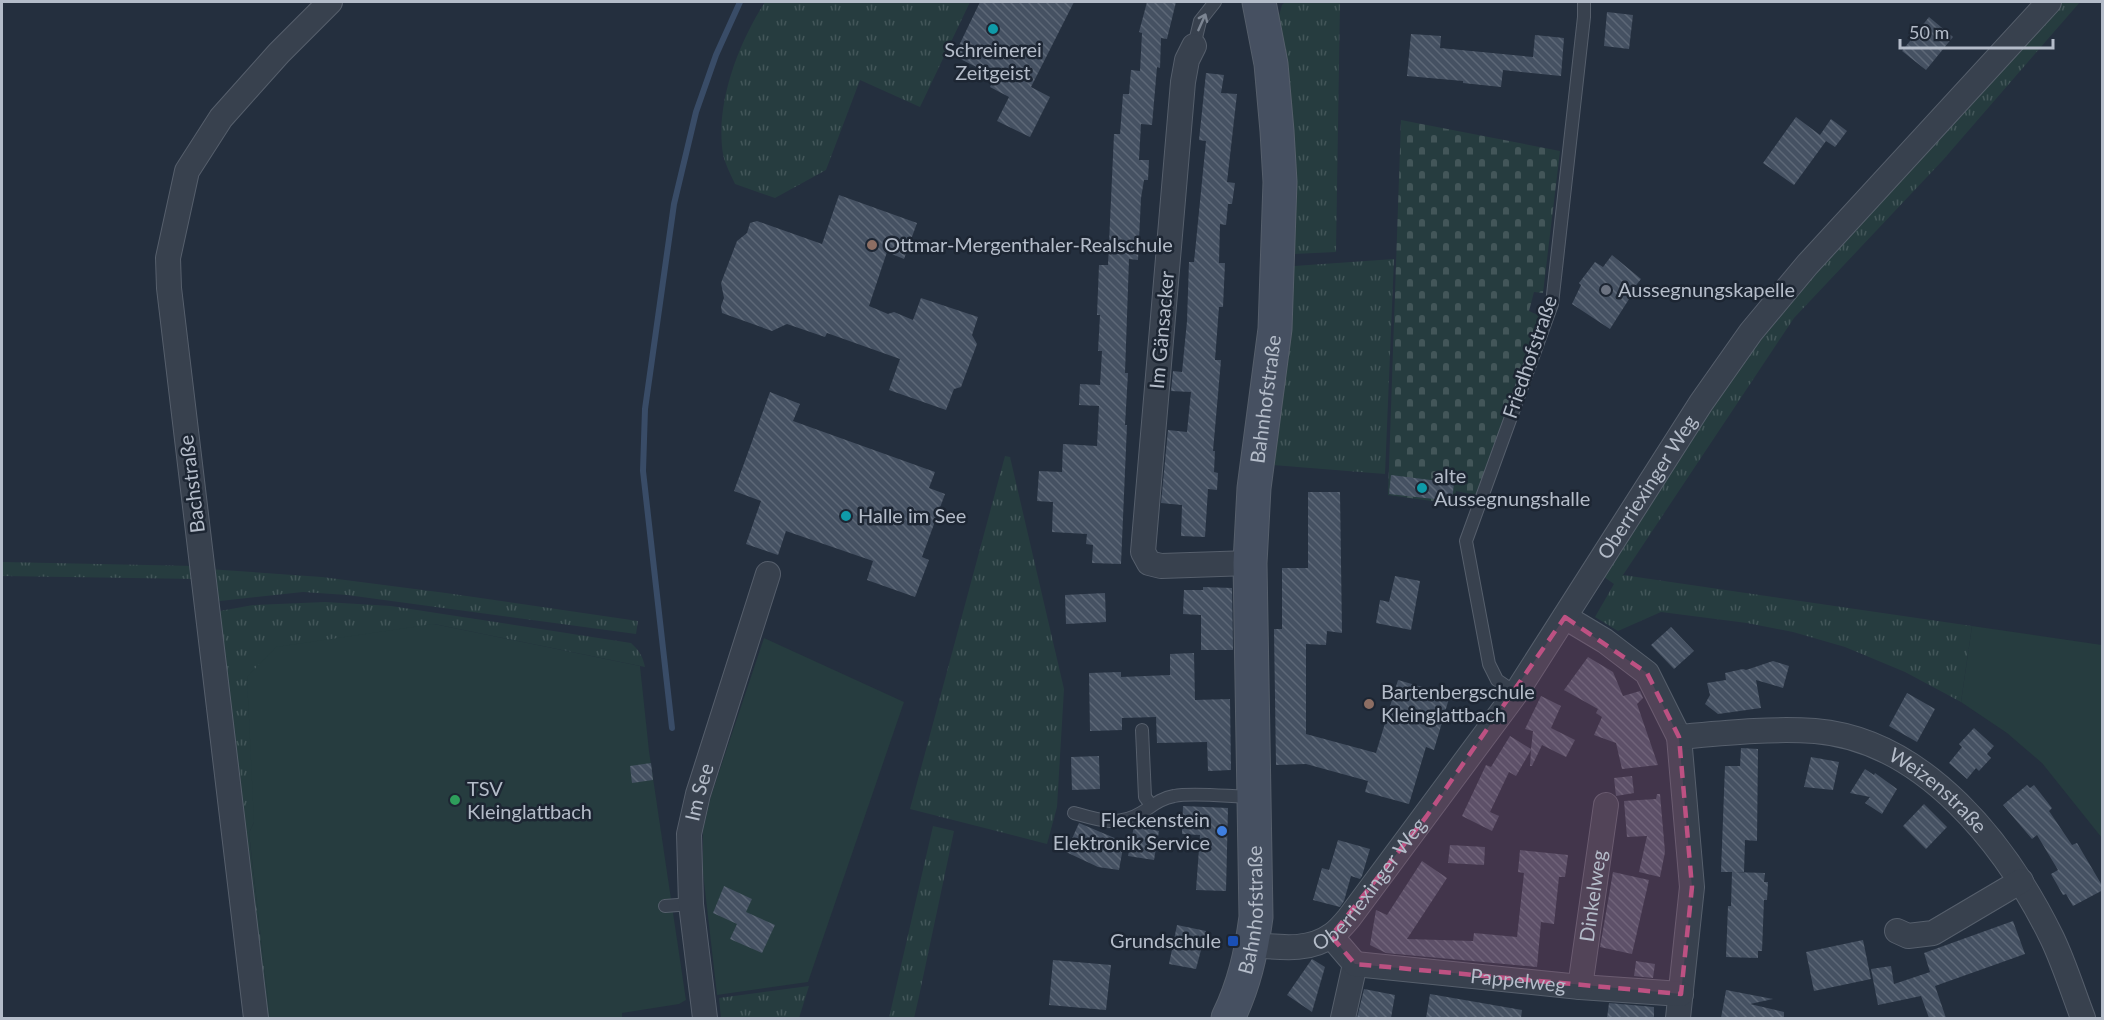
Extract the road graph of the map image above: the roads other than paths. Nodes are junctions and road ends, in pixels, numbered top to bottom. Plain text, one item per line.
1 (330, 2) edge
2 (1215, 2) edge
3 (1259, 2) edge
4 (1584, 2) edge
5 (2049, 2) edge
6 (1194, 46) joint
7 (1251, 563) junction
8 (768, 574) dead end
9 (1565, 617) junction
10 (1516, 693) junction
11 (1142, 730) dead end
12 (1679, 737) junction
13 (1254, 797) junction
14 (1151, 805) junction
15 (1606, 806) dead end
16 (1074, 813) dead end
17 (2021, 881) junction
18 (691, 904) junction
19 (665, 906) dead end
20 (1897, 931) dead end
21 (1331, 936) junction
22 (1252, 945) junction
23 (1355, 964) junction
24 (1580, 987) junction
25 (1682, 994) junction
26 (256, 1018) edge
27 (705, 1018) edge
28 (1228, 1018) edge
29 (1343, 1018) edge
30 (1678, 1018) edge
31 (2083, 1018) edge

1 - 26 street, Bachstraße
6 -> 2 lane, Im Gänsacker
3 - 7 main road, Bahnhofstraße
4 - 10 lane, Friedhofstraße
5 - 9 street, Oberriexinger Weg
6 - 7 street, Im Gänsacker
7 - 13 main road, Bahnhofstraße
8 - 18 street, Im See
9 - 10 street, Oberriexinger Weg
9 - 12 street
10 - 21 street, Oberriexinger Weg
11 - 14 lane
12 - 17 street, Weizenstraße
12 - 25 street
13 - 14 lane
13 - 22 main road, Bahnhofstraße
14 - 16 lane
15 - 24 street, Dinkelweg
17 - 20 street
17 - 31 street, Weizenstraße
18 - 19 lane
18 - 27 street, Im See
21 - 22 street, Oberriexinger Weg
21 - 23 street
22 - 28 main road, Bahnhofstraße
23 - 24 street, Pappelweg
23 - 29 street
24 - 25 street, Pappelweg
25 - 30 street

